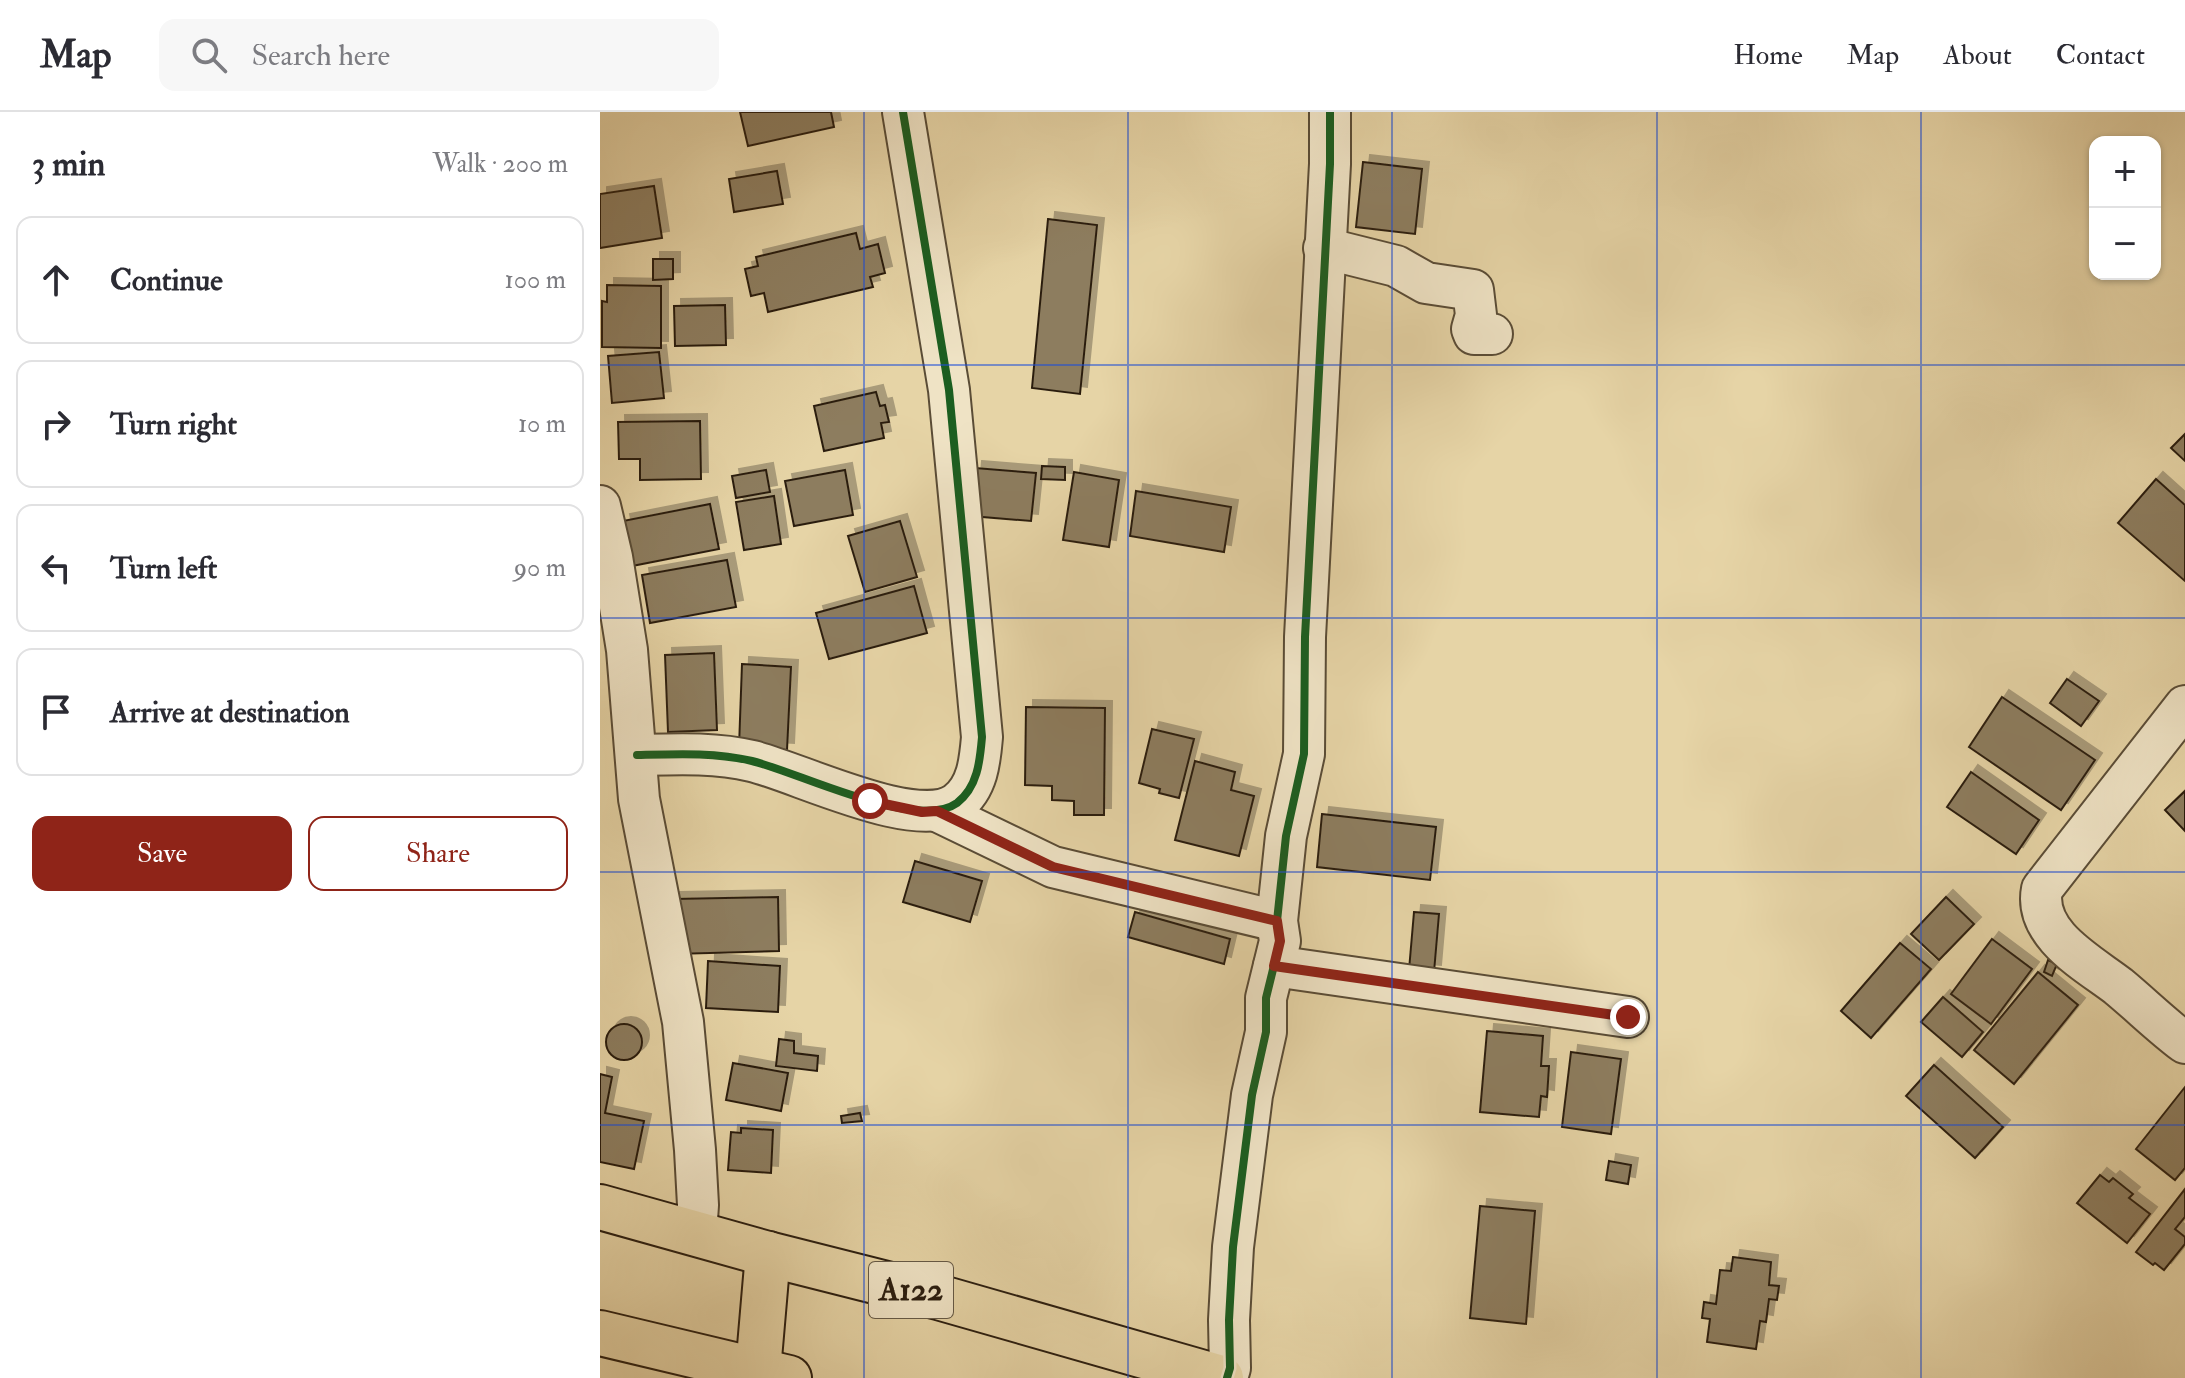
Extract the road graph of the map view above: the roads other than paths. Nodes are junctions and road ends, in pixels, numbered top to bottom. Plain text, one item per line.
1 (903, 112) edge
2 (1330, 112) edge
3 (1324, 248) junction
4 (1492, 334) dead end
5 (600, 506) edge
6 (2185, 706) edge
7 (637, 755) junction
8 (937, 811) junction
9 (1277, 921) junction
10 (1274, 966) junction
11 (1628, 1017) dead end
12 (2185, 1043) edge
13 (600, 1207) edge
14 (696, 1234) junction
15 (768, 1254) junction
16 (600, 1333) edge
17 (774, 1374) edge
18 (1224, 1378) edge

1 - 8 street
2 - 3 street
3 - 4 street
3 - 9 street
5 - 7 street
6 - 12 street
7 - 8 street
7 - 14 street
8 - 9 street
9 - 10 street
10 - 11 street
10 - 18 street
13 - 14 highway, A122
14 - 15 highway, A122
15 - 17 highway
15 - 18 highway, A122
16 - 17 highway

